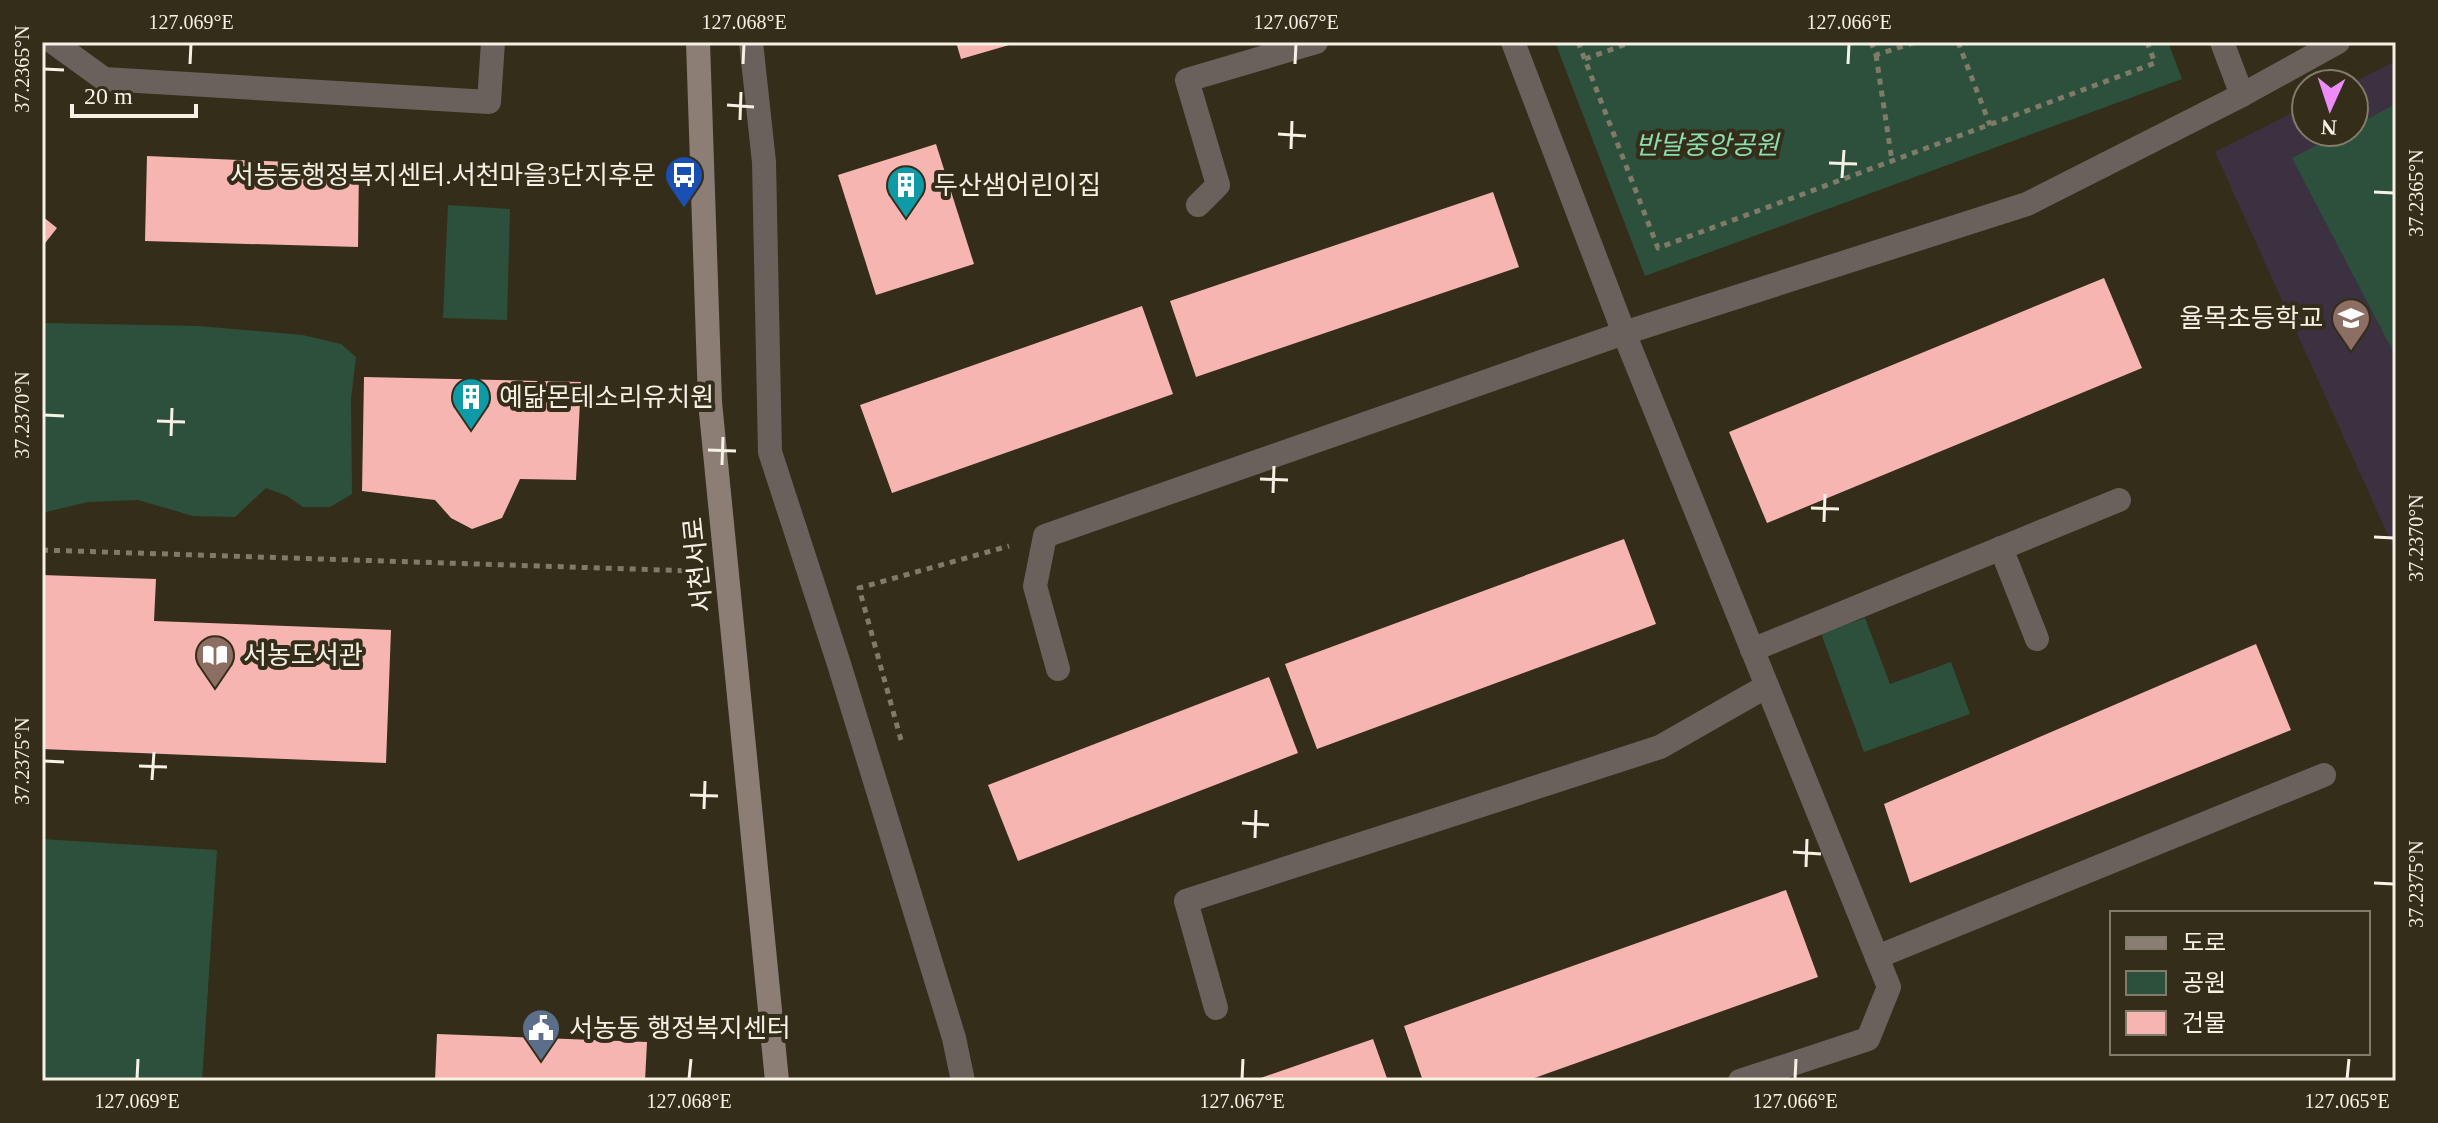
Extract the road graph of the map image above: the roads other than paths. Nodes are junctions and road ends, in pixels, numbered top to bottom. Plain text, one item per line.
1 (53, 42) edge
2 (493, 42) edge
3 (698, 42) edge
4 (751, 42) edge
5 (1316, 42) edge
6 (1513, 42) edge
7 (2222, 42) edge
8 (2338, 42) edge
9 (2242, 95) junction
10 (1198, 205) dead end
11 (1624, 333) junction
12 (2119, 500) dead end
13 (2001, 548) junction
14 (2037, 639) dead end
15 (1752, 650) junction
16 (1058, 669) dead end
17 (1767, 686) junction
18 (2324, 775) dead end
19 (1877, 957) junction
20 (1216, 1008) dead end
21 (777, 1081) edge
22 (963, 1081) edge
23 (1740, 1081) edge

1 - 2 street
3 - 21 street, 서천서로
4 - 22 street
5 - 10 street
6 - 11 street
7 - 9 street
8 - 9 street
9 - 11 street
11 - 15 street
11 - 16 street
12 - 13 street
13 - 14 street
13 - 15 street
15 - 17 street
17 - 19 street
17 - 20 street
18 - 19 street
19 - 23 street

